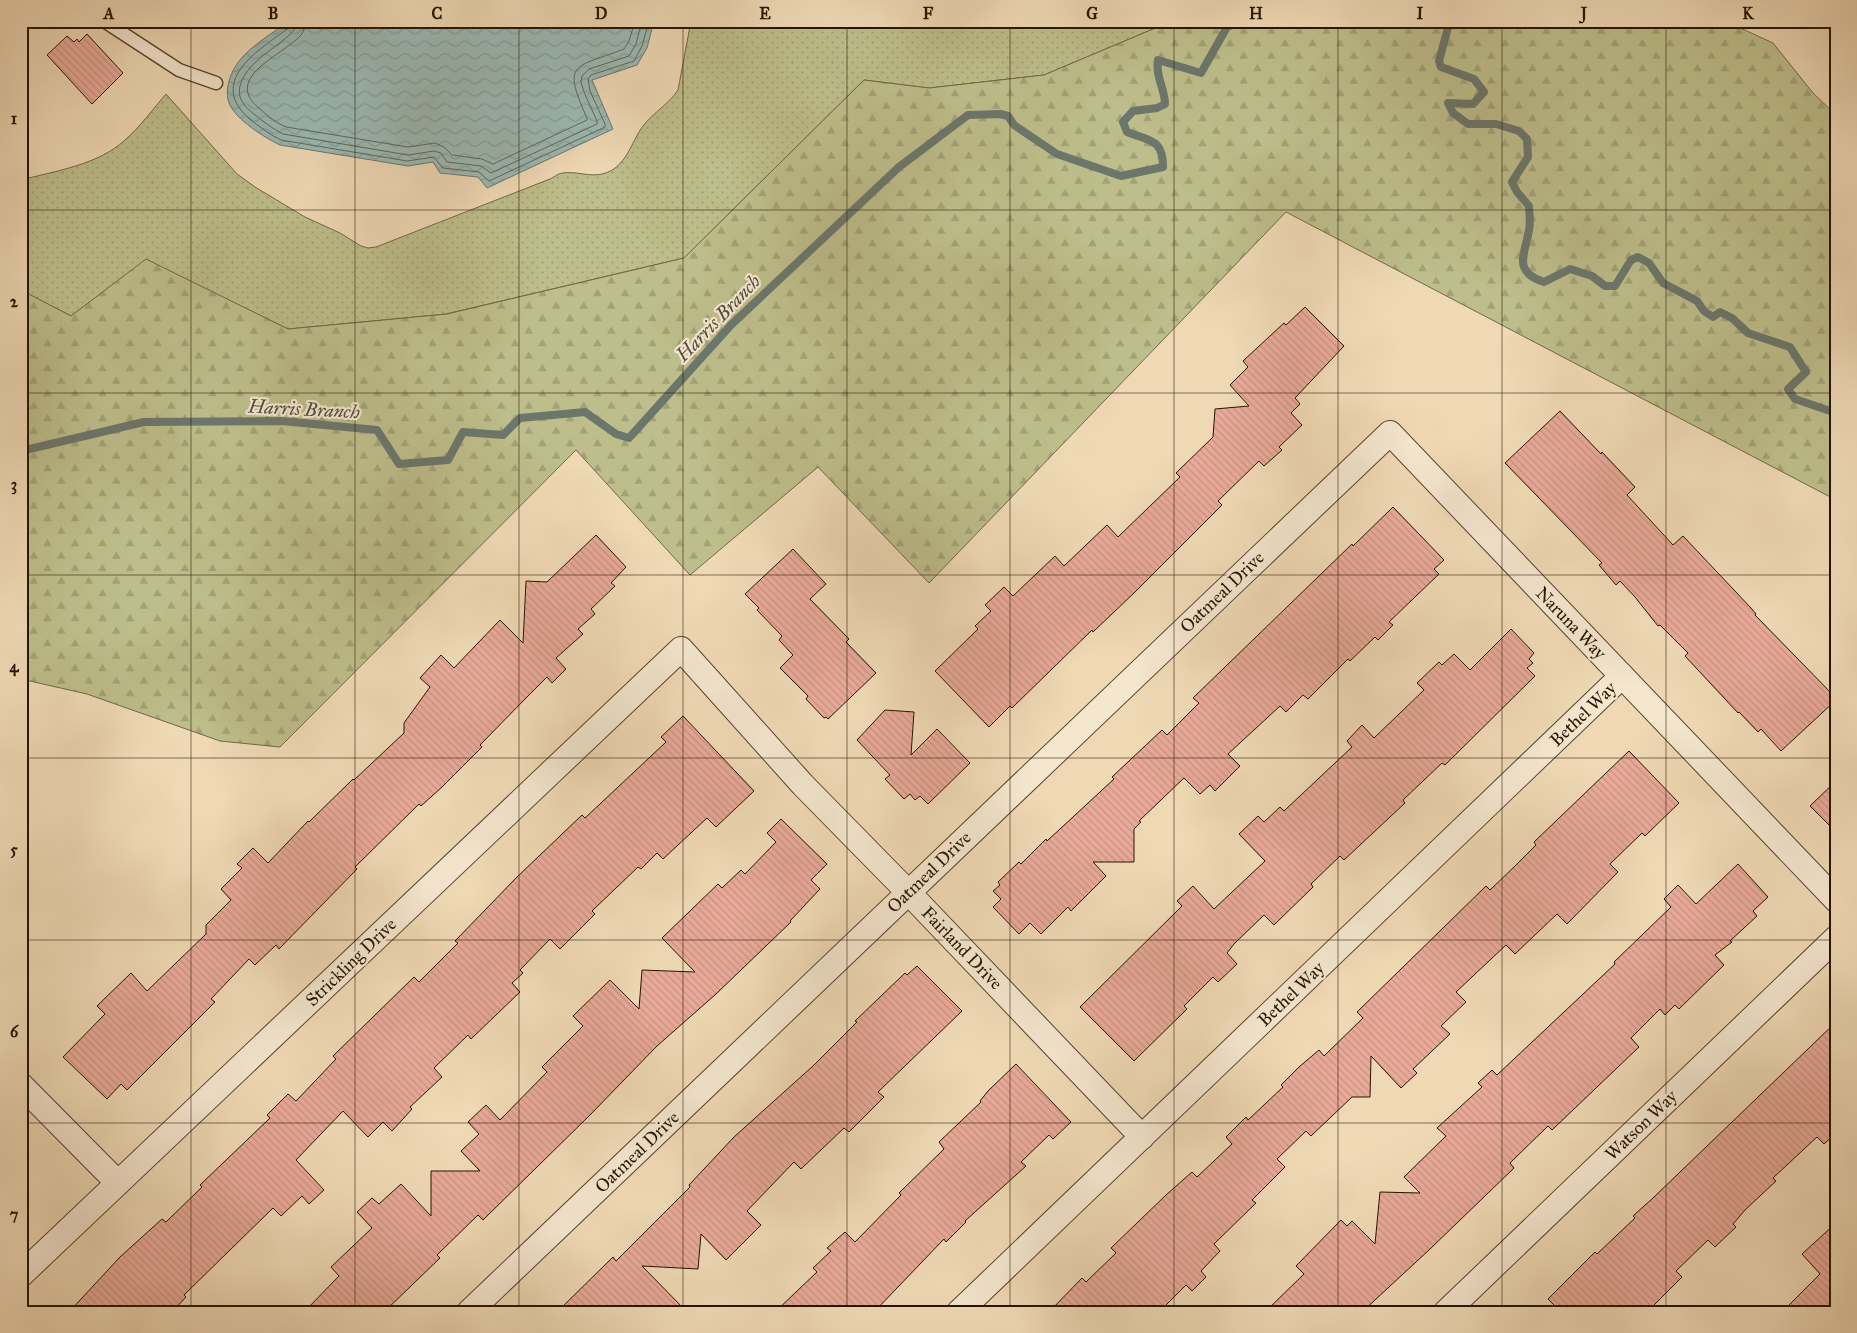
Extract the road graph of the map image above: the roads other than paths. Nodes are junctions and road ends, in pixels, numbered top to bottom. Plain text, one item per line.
1 (104, 21) edge
2 (216, 83) dead end
3 (1390, 432) joint
4 (680, 649) joint
5 (1622, 676) junction
6 (908, 892) junction
7 (1836, 900) edge
8 (1836, 938) edge
9 (21, 1085) edge
10 (1142, 1137) junction
11 (118, 1183) junction
12 (21, 1275) edge
13 (469, 1312) edge
14 (959, 1312) edge
15 (1446, 1312) edge

1 - 2 lane
3 - 5 street, Naruna Way
3 - 6 street, Oatmeal Drive
4 - 6 street, Fairland Drive
4 - 11 street, Strickling Drive
5 - 7 street, Naruna Way
5 - 10 street, Bethel Way
6 - 10 street, Fairland Drive
6 - 13 street, Oatmeal Drive
8 - 15 street, Watson Way
9 - 11 street
10 - 14 street, Bethel Way
11 - 12 street, Strickling Drive

